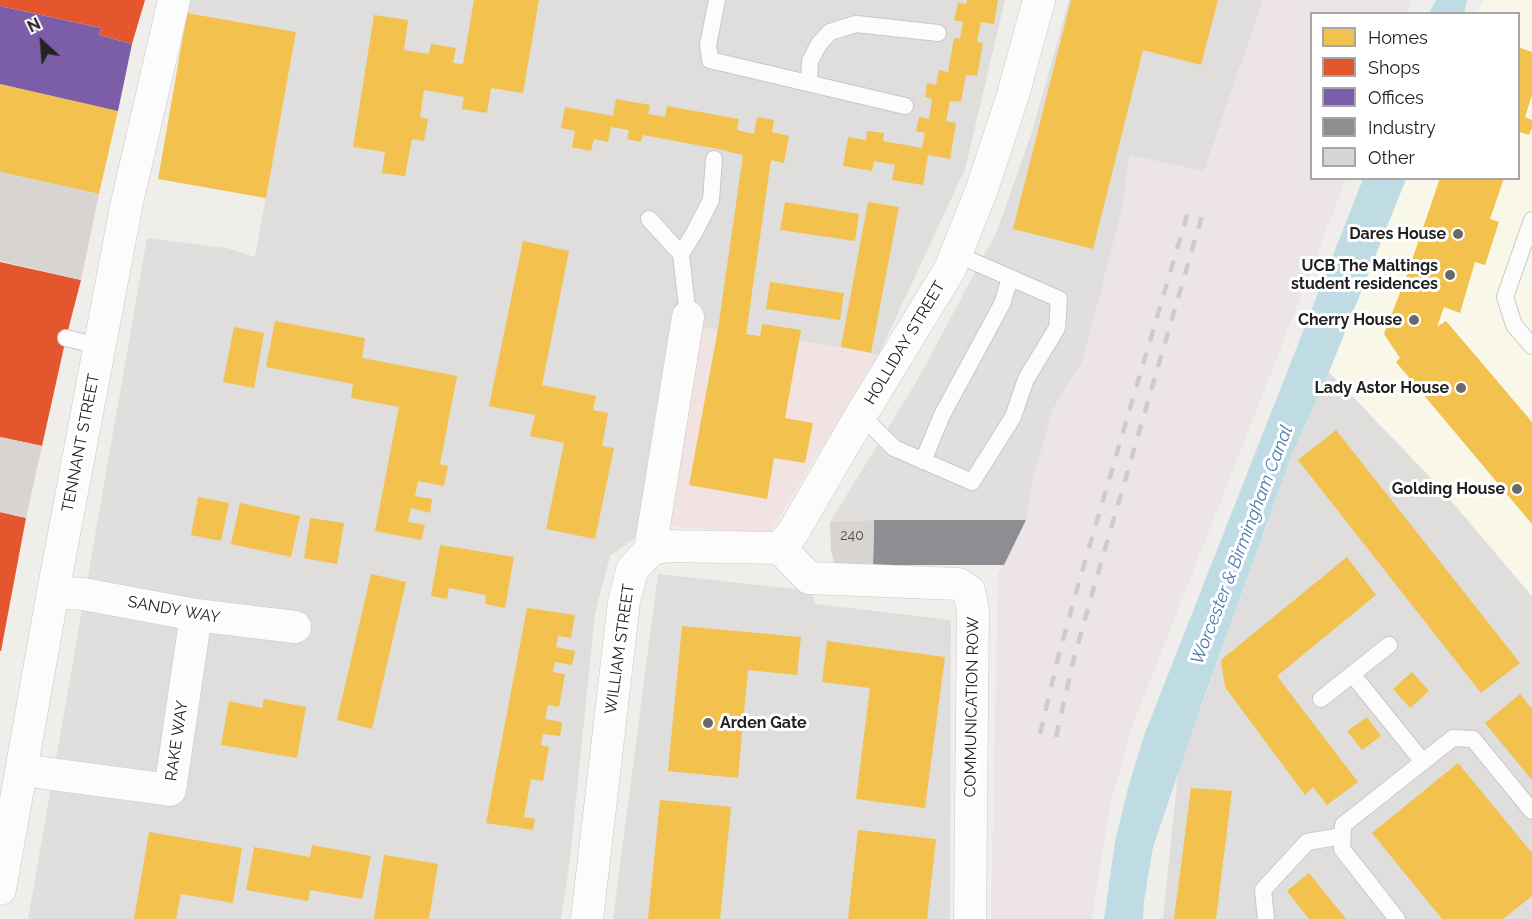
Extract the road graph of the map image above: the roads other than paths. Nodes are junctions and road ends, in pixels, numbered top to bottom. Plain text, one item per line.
1 (174, 0) edge
2 (717, 0) edge
3 (1039, 0) edge
4 (938, 33) dead end
5 (809, 83) junction
6 (904, 106) dead end
7 (714, 159) dead end
8 (649, 219) dead end
9 (1532, 220) edge
10 (681, 254) junction
11 (956, 254) junction
12 (1010, 278) junction
13 (688, 317) joint
14 (66, 339) dead end
15 (99, 346) junction
16 (1532, 346) edge
17 (861, 415) junction
18 (923, 461) junction
19 (780, 548) junction
20 (650, 549) junction
21 (53, 592) junction
22 (196, 615) junction
23 (295, 627) dead end
24 (1389, 645) dead end
25 (1352, 674) junction
26 (1321, 699) dead end
27 (1423, 762) junction
28 (22, 770) junction
29 (1532, 811) edge
30 (1342, 836) junction
31 (0, 889) edge
32 (586, 919) edge
33 (970, 919) edge
34 (1266, 919) edge
35 (1397, 919) edge

1 - 15 street, TENNANT STREET
2 - 5 lane
3 - 11 street, HOLLIDAY STREET
4 - 5 lane
5 - 6 lane
7 - 10 lane
8 - 10 lane
9 - 16 lane
10 - 13 lane
11 - 12 lane
11 - 17 street, HOLLIDAY STREET
12 - 18 lane
12 - 18 lane
13 - 20 street, WILLIAM STREET
14 - 15 lane
15 - 21 street, TENNANT STREET
17 - 18 lane
17 - 19 street, HOLLIDAY STREET
19 - 20 street
19 - 33 street, COMMUNICATION ROW
20 - 32 street, WILLIAM STREET
21 - 22 street, SANDY WAY
21 - 28 street, TENNANT STREET
22 - 23 street, SANDY WAY
22 - 28 street, RAKE WAY
24 - 25 lane
25 - 26 lane
25 - 27 lane
27 - 29 lane
27 - 30 lane
28 - 31 street, TENNANT STREET
30 - 34 lane
30 - 35 lane

